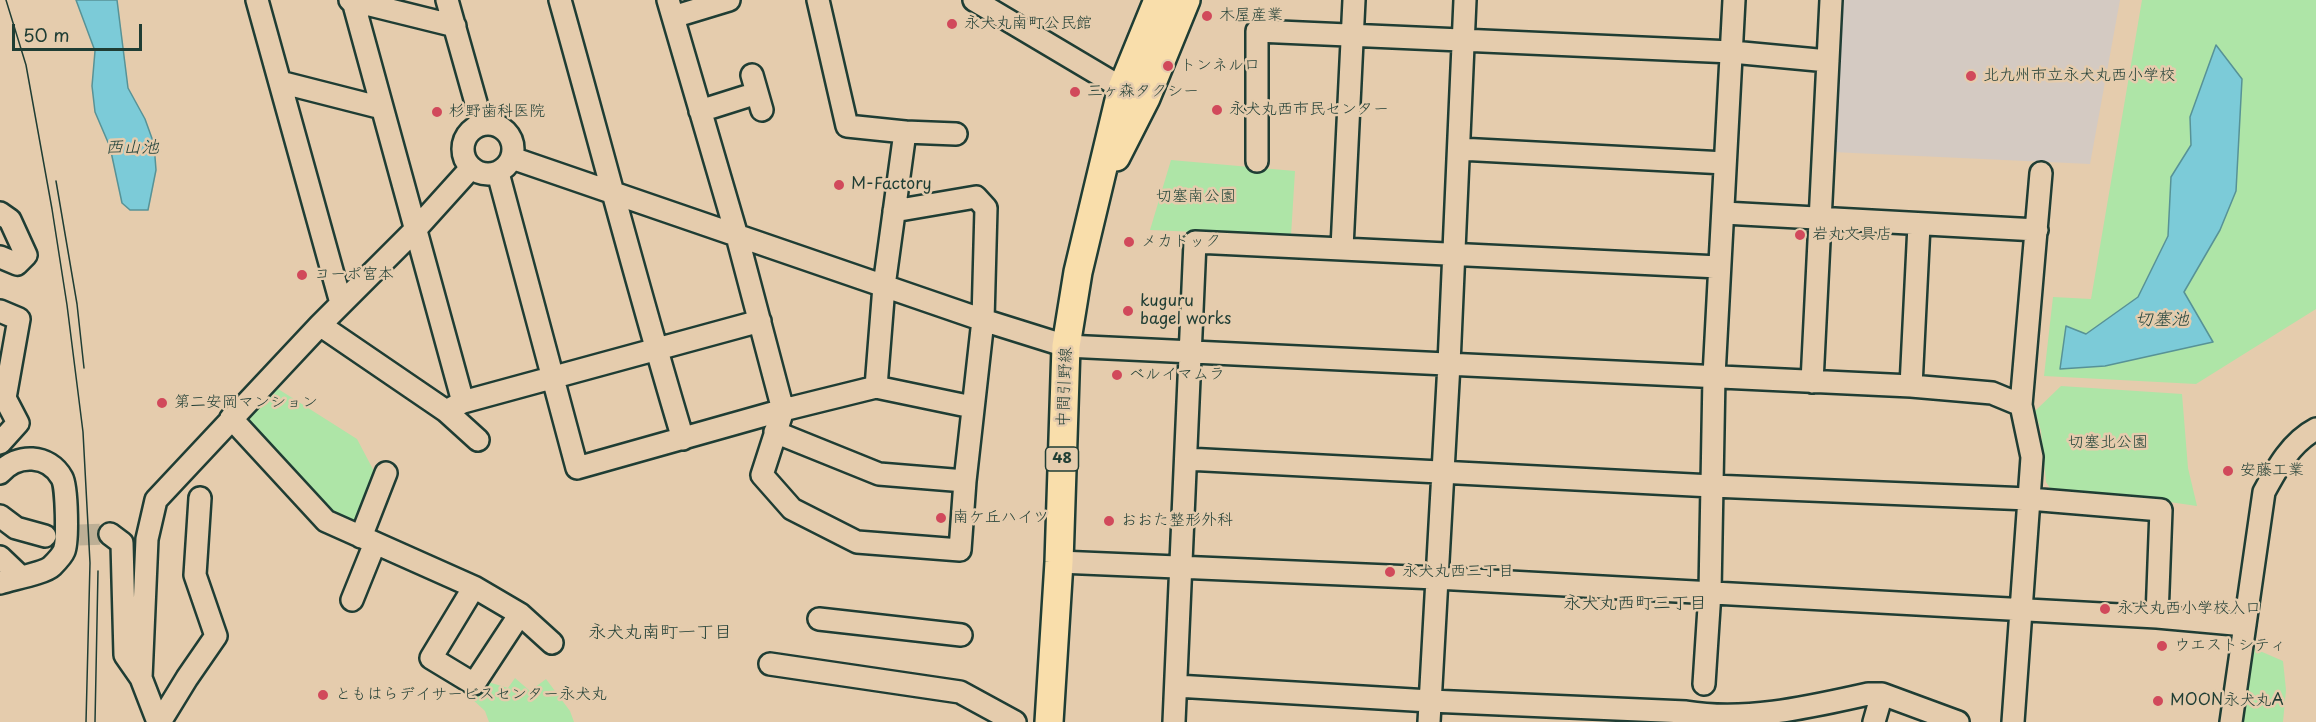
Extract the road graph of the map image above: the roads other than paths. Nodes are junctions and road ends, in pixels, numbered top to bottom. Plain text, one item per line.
1 (257, 0) edge
2 (351, 0) edge
3 (447, 0) edge
4 (560, 0) edge
5 (729, 0) edge
6 (818, 0) edge
7 (974, 0) edge
8 (1010, 0) edge
9 (1158, 0) edge
10 (1186, 0) edge
11 (1354, 0) edge
12 (1465, 0) edge
13 (1734, 0) edge
14 (1831, 0) edge
15 (671, 9) edge
16 (1010, 21) junction
17 (455, 26) junction
18 (1353, 36) junction
19 (1463, 40) junction
20 (1732, 52) junction
21 (1828, 61) junction
22 (280, 82) junction
23 (1122, 88) junction
24 (757, 93) dead end
25 (382, 108) junction
26 (700, 111) junction
27 (483, 124) junction
28 (904, 132) junction
29 (956, 134) dead end
30 (1459, 149) junction
31 (1257, 161) dead end
32 (1725, 163) junction
33 (505, 165) junction
34 (471, 168) junction
35 (2042, 173) dead end
36 (615, 194) junction
37 (1095, 198) junction
38 (894, 211) junction
39 (0, 213) edge
40 (1724, 213) junction
41 (1819, 218) junction
42 (1919, 225) junction
43 (415, 230) junction
44 (2037, 230) junction
45 (737, 236) junction
46 (1342, 248) junction
47 (1453, 253) junction
48 (0, 257) edge
49 (1719, 267) junction
50 (884, 286) junction
51 (341, 303) junction
52 (0, 311) edge
53 (983, 320) junction
54 (760, 321) junction
55 (320, 325) junction
56 (1066, 346) junction
57 (655, 348) junction
58 (1191, 352) junction
59 (1449, 364) junction
60 (1714, 376) junction
61 (552, 378) junction
62 (1812, 382) junction
63 (1911, 386) junction
64 (876, 387) junction
65 (3, 397) edge
66 (2021, 405) junction
67 (455, 407) junction
68 (972, 407) junction
69 (783, 410) junction
70 (231, 418) junction
71 (2316, 429) edge
72 (775, 432) junction
73 (683, 439) junction
74 (478, 440) dead end
75 (0, 443) edge
76 (1186, 459) junction
77 (1443, 471) junction
78 (0, 472) edge
79 (386, 473) dead end
80 (965, 481) junction
81 (1712, 486) junction
82 (200, 498) dead end
83 (2029, 499) junction
84 (0, 516) edge
85 (110, 534) dead end
86 (45, 536) tunnel mouth
87 (368, 540) junction
88 (0, 557) edge
89 (1059, 562) junction
90 (1182, 567) junction
91 (1436, 578) junction
92 (10, 579) edge
93 (474, 587) junction
94 (1710, 592) junction
95 (352, 600) dead end
96 (2020, 609) junction
97 (520, 614) junction
98 (2157, 617) junction
99 (819, 619) dead end
100 (2245, 625) junction
101 (961, 635) dead end
102 (552, 643) dead end
103 (770, 664) dead end
104 (141, 678) junction
105 (1704, 684) dead end
106 (1176, 686) junction
107 (1882, 694) junction
108 (1430, 701) junction
109 (1681, 717) edge
110 (1778, 718) edge
111 (159, 722) edge
112 (1015, 722) edge
113 (1049, 722) edge
114 (1174, 722) edge
115 (1429, 722) edge
116 (1874, 722) edge
117 (1958, 722) edge
118 (2013, 722) edge
119 (2231, 722) edge

1 - 22 street
2 - 17 street
2 - 25 street
3 - 17 street
4 - 36 street
5 - 15 street
6 - 28 street
7 - 16 street
8 - 16 street
9 - 23 main road, 中間引野線 / 48
10 - 37 main road, 中間引野線 / 48
11 - 18 street
12 - 19 street
13 - 20 street
14 - 21 street
15 - 26 street
16 - 23 street
17 - 27 street
18 - 19 street
18 - 31 street
18 - 46 street
19 - 20 street
19 - 30 street
20 - 21 street
20 - 32 street
21 - 41 street
22 - 25 street
22 - 51 street
23 - 37 main road, 中間引野線 / 48
24 - 26 street
25 - 43 street
26 - 45 street
27 - 33 street
27 - 34 street
28 - 29 street
28 - 38 street
30 - 32 street
30 - 47 street
32 - 40 street
33 - 34 street
33 - 36 street
33 - 61 street
34 - 43 street
35 - 44 street
36 - 45 street
36 - 57 street
37 - 56 main road, 中間引野線 / 48
38 - 50 street
38 - 53 street
39 - 48 street
40 - 41 street
40 - 49 street
41 - 42 street
41 - 62 street
42 - 44 street
42 - 63 street
43 - 51 street
43 - 67 street
44 - 66 street
45 - 50 street
45 - 54 street
46 - 47 street
46 - 58 street
47 - 49 street
47 - 59 street
49 - 60 street
50 - 53 street
50 - 64 street
51 - 55 street
52 - 65 street
53 - 56 street
53 - 68 street
54 - 57 street
54 - 69 street
55 - 67 street
55 - 70 street
56 - 58 street
56 - 89 main road, 中間引野線 / 48
57 - 61 street
57 - 73 street
58 - 59 street
58 - 76 street
59 - 60 street
59 - 77 street
60 - 62 street
60 - 81 street
61 - 67 street
61 - 73 street
62 - 63 street
63 - 66 street
64 - 68 street
64 - 69 street
65 - 75 street
66 - 83 street
67 - 74 street
68 - 80 street
69 - 72 street
69 - 73 street
70 - 87 street
70 - 104 street
71 - 100 street
72 - 80 street
72 - 80 street
76 - 77 street
76 - 90 street
77 - 81 street
77 - 91 street
78 - 92 street
79 - 87 street
81 - 83 street
81 - 94 street
82 - 111 street
83 - 96 street
83 - 98 street
84 - 86 street
85 - 104 street
87 - 93 street
87 - 95 street
88 - 92 street
89 - 90 street
89 - 113 main road, 中間引野線 / 48
90 - 91 street
90 - 106 street
91 - 94 street
91 - 108 street
93 - 97 street
93 - 97 street
94 - 96 street
94 - 105 street
96 - 98 street
96 - 118 street
97 - 102 street
98 - 100 street
99 - 101 street
100 - 119 street
103 - 112 street
104 - 111 street
106 - 108 street
106 - 114 street
107 - 110 street
107 - 116 street
107 - 117 street
108 - 109 street
108 - 115 street
109 - 110 street

